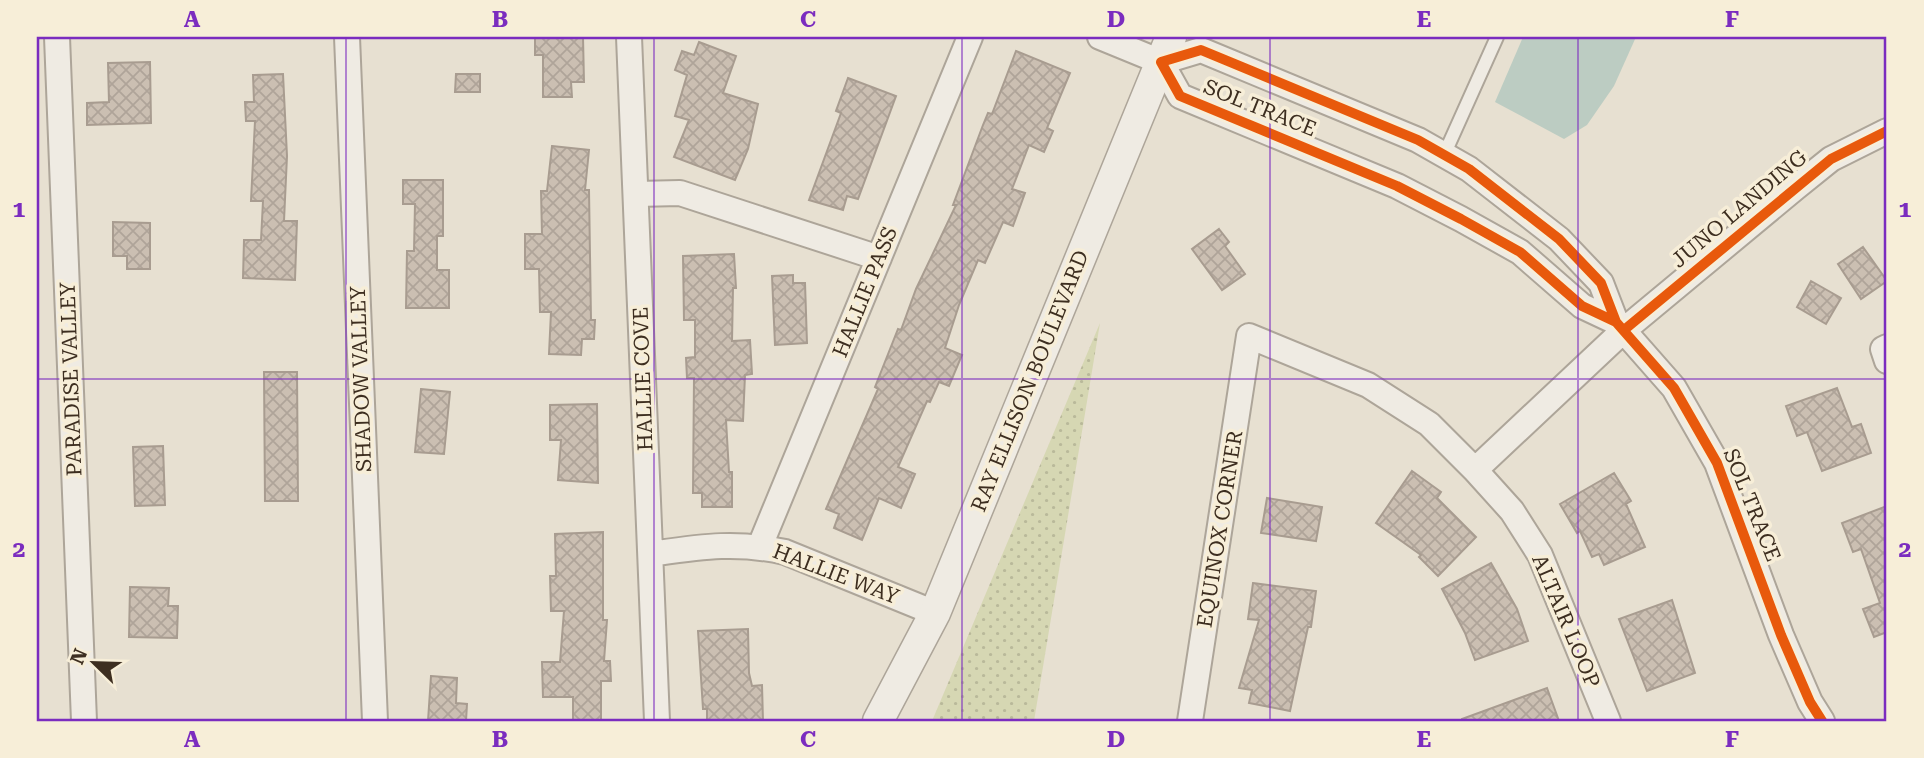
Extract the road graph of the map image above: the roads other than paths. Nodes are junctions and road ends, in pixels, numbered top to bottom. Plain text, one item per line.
1 (57, 37) edge
2 (347, 37) edge
3 (629, 37) edge
4 (970, 37) edge
5 (1100, 37) edge
6 (1497, 37) edge
7 (1166, 49) edge
8 (1887, 131) edge
9 (1444, 155) junction
10 (636, 194) junction
11 (879, 258) junction
12 (1620, 326) junction
13 (1249, 336) joint
14 (1475, 470) junction
15 (760, 546) junction
16 (650, 554) junction
17 (935, 613) junction
18 (84, 721) edge
19 (375, 721) edge
20 (657, 721) edge
21 (878, 721) edge
22 (1190, 721) edge
23 (1608, 721) edge
24 (1822, 721) edge

1 - 18 street, PARADISE VALLEY
2 - 19 street, SHADOW VALLEY
3 - 10 street, HALLIE COVE
4 - 11 street, HALLIE PASS
5 - 7 street
6 - 9 lane
7 - 9 street, SOL TRACE
7 - 12 street, SOL TRACE
7 - 17 street, RAY ELLISON BOULEVARD
8 - 12 street, JUNO LANDING
9 - 12 street, SOL TRACE
10 - 11 street
10 - 16 street, HALLIE COVE
11 - 15 street, HALLIE PASS
12 - 14 street, JUNO LANDING
12 - 24 street, SOL TRACE
13 - 14 street, ALTAIR LOOP
13 - 22 street, EQUINOX CORNER
14 - 23 street, ALTAIR LOOP
15 - 16 street, HALLIE WAY
15 - 17 street, HALLIE WAY
16 - 20 street, HALLIE COVE
17 - 21 street, RAY ELLISON BOULEVARD

